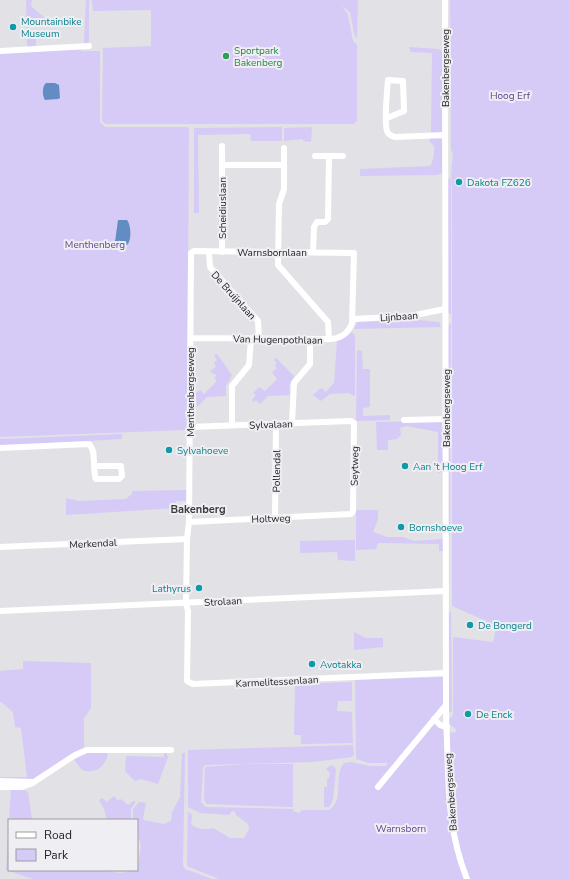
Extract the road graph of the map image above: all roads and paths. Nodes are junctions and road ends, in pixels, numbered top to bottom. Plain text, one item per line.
1 (445, 0) edge
2 (89, 46) dead end
3 (0, 51) edge
4 (387, 118) junction
5 (445, 136) junction
6 (222, 146) dead end
7 (284, 148) dead end
8 (315, 156) dead end
9 (329, 156) junction
10 (344, 156) dead end
11 (222, 165) junction
12 (284, 165) junction
13 (209, 252) junction
14 (222, 252) junction
15 (278, 252) junction
16 (313, 252) junction
17 (191, 253) joint
18 (445, 309) junction
19 (353, 319) junction
20 (190, 338) junction
21 (259, 338) junction
22 (251, 339) junction
23 (310, 339) junction
24 (329, 339) junction
25 (446, 419) junction
26 (404, 420) dead end
27 (351, 421) joint
28 (292, 423) junction
29 (276, 424) junction
30 (232, 425) junction
31 (190, 427) junction
32 (0, 448) edge
33 (94, 466) junction
34 (352, 513) joint
35 (275, 518) junction
36 (189, 522) junction
37 (187, 539) junction
38 (0, 547) edge
39 (446, 591) junction
40 (186, 603) junction
41 (0, 611) edge
42 (446, 673) junction
43 (446, 705) junction
44 (434, 719) junction
45 (447, 727) junction
46 (171, 750) dead end
47 (0, 781) edge
48 (30, 784) junction
49 (378, 786) dead end
50 (0, 787) edge
51 (467, 879) edge

1 - 5 street, Bakenbergseweg
2 - 3 street
4 - 4 street
4 - 5 street
5 - 18 street, Bakenbergseweg
6 - 11 street, Scheidiuslaan
7 - 12 street
8 - 9 street
9 - 10 street
9 - 16 street
11 - 12 street, Scheidiuslaan
11 - 14 street, Scheidiuslaan
12 - 15 street
13 - 14 street, Warnsbornlaan
13 - 17 street, Warnsbornlaan
13 - 21 street, De Bruijnlaan
14 - 15 street, Warnsbornlaan
15 - 16 street, Warnsbornlaan
15 - 24 street
16 - 19 street, Warnsbornlaan
17 - 20 street, Menthenbergseweg
18 - 19 street, Lijnbaan
18 - 25 street, Bakenbergseweg
19 - 24 street, Van Hugenpothlaan
20 - 22 street, Van Hugenpothlaan
20 - 31 street, Menthenbergseweg
21 - 22 street, Van Hugenpothlaan
21 - 23 street, Van Hugenpothlaan
22 - 30 street
23 - 24 street, Van Hugenpothlaan
23 - 28 street
25 - 26 street
25 - 39 street, Bakenbergseweg
27 - 28 street, Sylvalaan
27 - 34 street, Seytweg
28 - 29 street, Sylvalaan
29 - 30 street, Sylvalaan
29 - 35 street, Pollendal
30 - 31 street, Sylvalaan
31 - 36 street, Menthenbergseweg
32 - 33 street
33 - 33 street
34 - 35 street, Holtweg
35 - 36 street, Holtweg
36 - 37 street, Menthenbergseweg
37 - 38 street, Merkendal
37 - 40 street, Menthenbergseweg
39 - 40 street, Strolaan
39 - 42 street, Bakenbergseweg
40 - 41 street, Strolaan
40 - 42 street, Karmelitessenlaan
42 - 43 street, Bakenbergseweg
43 - 44 street
43 - 45 street, Bakenbergseweg
44 - 45 street
44 - 49 street
45 - 51 street, Bakenbergseweg
46 - 48 street
47 - 48 street
48 - 50 street

